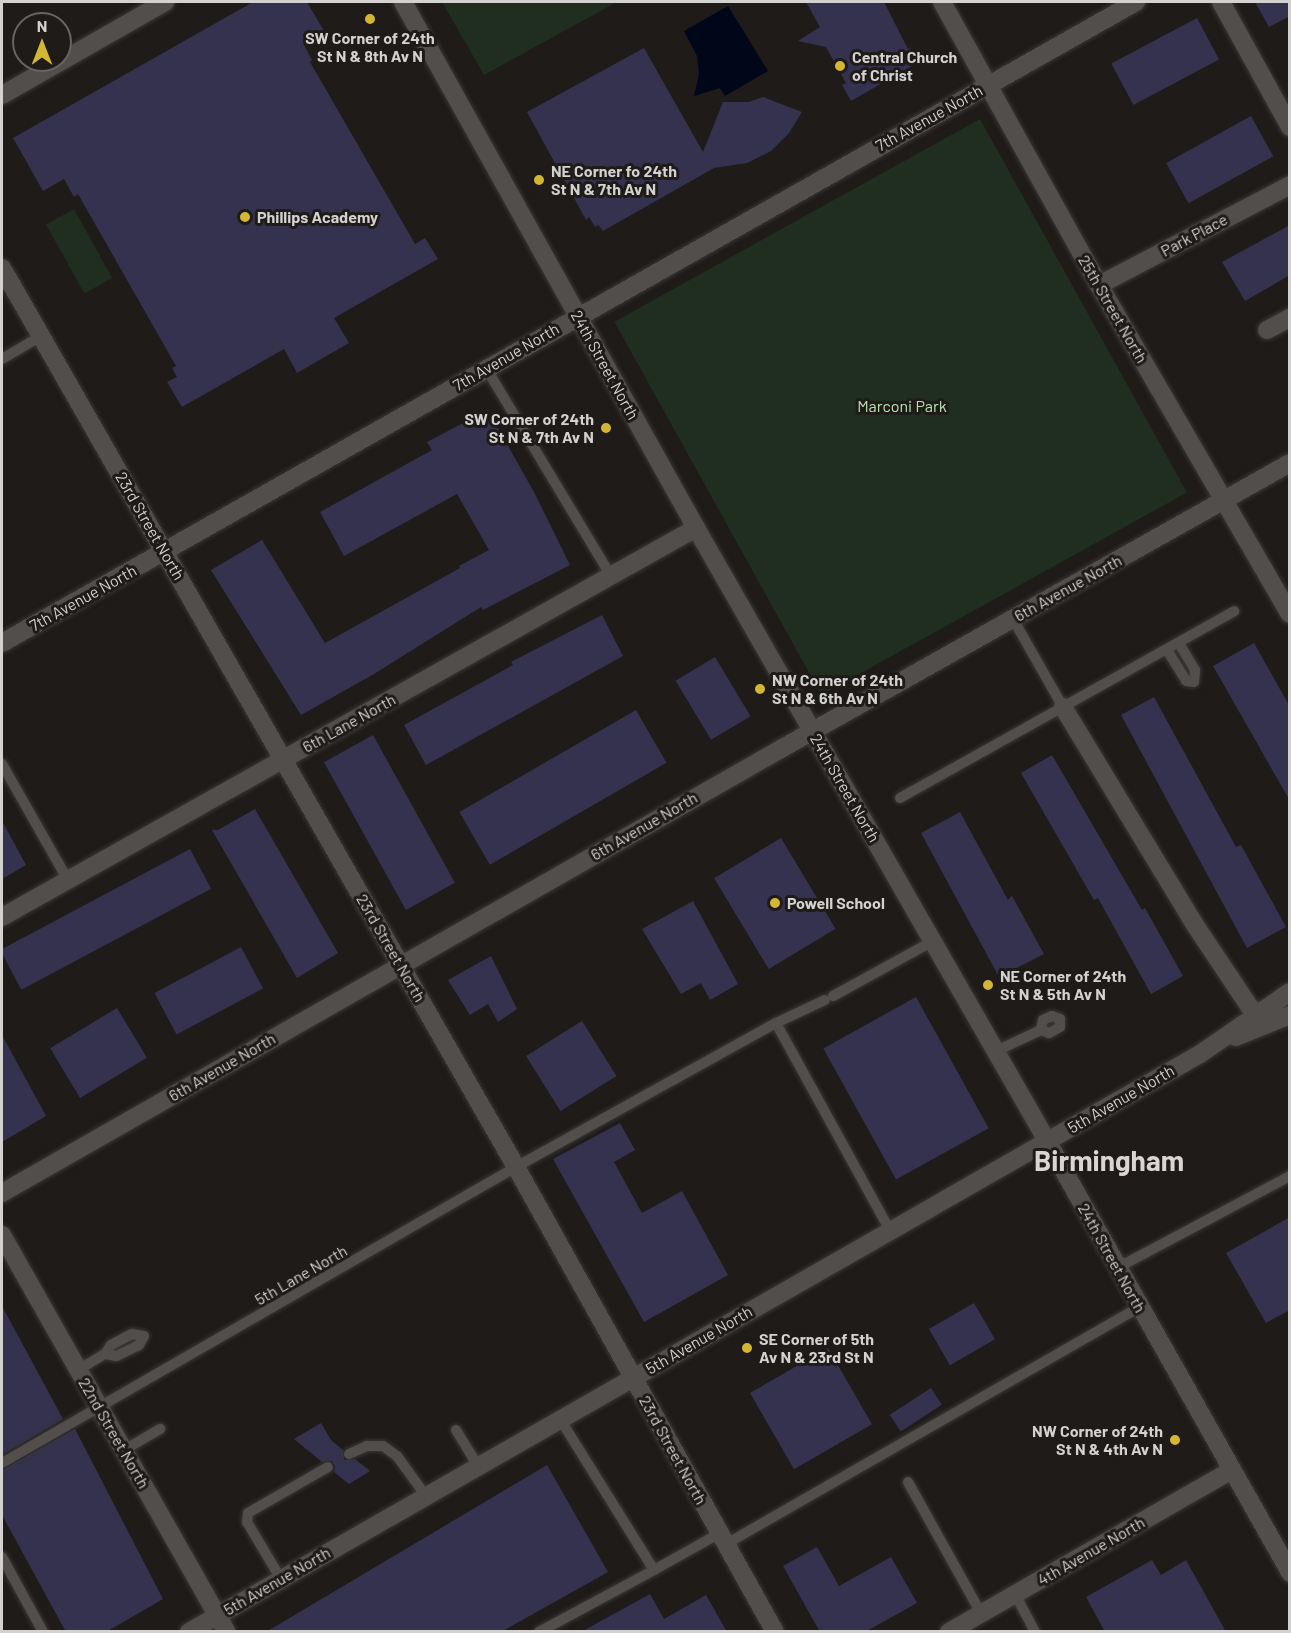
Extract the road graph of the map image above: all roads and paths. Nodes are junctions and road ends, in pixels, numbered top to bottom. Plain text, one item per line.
1 (165, 2) edge
2 (403, 2) edge
3 (942, 2) edge
4 (1136, 2) edge
5 (1221, 2) edge
6 (987, 86) junction
7 (2, 95) edge
8 (1290, 127) edge
9 (1290, 185) edge
10 (2, 268) edge
11 (1099, 285) junction
12 (577, 316) junction
13 (1290, 318) edge
14 (1267, 330) dead end
15 (41, 336) junction
16 (2, 359) edge
17 (486, 368) junction
18 (1290, 463) edge
19 (1226, 500) junction
20 (696, 528) junction
21 (165, 553) junction
22 (612, 578) junction
23 (1234, 611) dead end
24 (1289, 611) edge
25 (1013, 619) junction
26 (2, 643) edge
27 (1179, 644) junction
28 (1167, 650) junction
29 (1063, 707) junction
30 (812, 731) junction
31 (283, 760) junction
32 (2, 764) edge
33 (900, 798) dead end
34 (68, 880) junction
35 (2, 917) edge
36 (933, 941) junction
37 (401, 965) junction
38 (1290, 982) edge
39 (1290, 993) edge
40 (1258, 1012) junction
41 (1290, 1015) edge
42 (776, 1023) junction
43 (1041, 1030) dead end
44 (1209, 1048) junction
45 (996, 1051) junction
46 (1047, 1141) junction
47 (516, 1167) junction
48 (1290, 1176) edge
49 (2, 1193) edge
50 (890, 1230) junction
51 (2, 1235) edge
52 (1117, 1268) junction
53 (1139, 1307) junction
54 (105, 1354) dead end
55 (78, 1370) junction
56 (632, 1378) junction
57 (99, 1407) junction
58 (560, 1419) junction
59 (159, 1429) dead end
60 (456, 1430) dead end
61 (124, 1450) junction
62 (349, 1454) dead end
63 (2, 1463) edge
64 (478, 1466) junction
65 (327, 1467) dead end
66 (1232, 1470) junction
67 (908, 1482) dead end
68 (426, 1496) junction
69 (723, 1538) junction
70 (2, 1557) edge
71 (654, 1570) junction
72 (1290, 1574) edge
73 (281, 1579) junction
74 (1015, 1594) junction
75 (981, 1613) junction
76 (218, 1615) junction
77 (955, 1630) edge
78 (43, 1632) edge
79 (189, 1632) edge
80 (227, 1632) edge
81 (539, 1632) edge
82 (776, 1632) edge
83 (1035, 1632) edge

1 - 7 street
2 - 12 street, 24th Street North
3 - 6 street, 25th Street North
4 - 6 street, 7th Avenue North
5 - 8 street
6 - 11 street, 25th Street North
6 - 12 street, 7th Avenue North
9 - 11 street, Park Place
10 - 15 street, 23rd Street North
11 - 19 street, 25th Street North
12 - 17 street, 7th Avenue North
12 - 20 street, 24th Street North
13 - 14 street
15 - 16 lane
15 - 21 street, 23rd Street North
17 - 21 street, 7th Avenue North
17 - 22 lane
18 - 19 street, 6th Avenue North
19 - 24 street, 25th Street North
19 - 25 street, 6th Avenue North
20 - 22 street, 6th Lane North
20 - 30 street, 24th Street North
21 - 26 street, 7th Avenue North
21 - 31 street, 23rd Street North
22 - 31 street, 6th Lane North
23 - 27 lane
25 - 29 lane
25 - 30 street, 6th Avenue North
27 - 28 lane
27 - 28 lane
28 - 29 lane
29 - 33 lane
29 - 40 street
30 - 36 street, 24th Street North
30 - 37 street, 6th Avenue North
31 - 34 street, 6th Lane North
31 - 37 street, 23rd Street North
32 - 34 lane
34 - 35 street, 6th Lane North
36 - 42 lane, 5th Lane North
36 - 45 street, 24th Street North
37 - 47 street, 23rd Street North
37 - 49 street, 6th Avenue North
38 - 40 street
39 - 40 street, 5th Avenue North
40 - 44 street, 5th Avenue North
41 - 44 street, 5th Avenue North
42 - 47 lane, 5th Lane North
42 - 50 lane
43 - 45 lane
44 - 46 street, 5th Avenue North
45 - 46 street, 24th Street North
46 - 50 street, 5th Avenue North
46 - 52 street, 24th Street North
47 - 56 street, 23rd Street North
47 - 57 lane, 5th Lane North
48 - 52 lane
50 - 56 street, 5th Avenue North
51 - 55 street, 22nd Street North
52 - 53 street, 24th Street North
53 - 66 street, 24th Street North
53 - 69 lane
54 - 55 lane
55 - 57 street, 22nd Street North
56 - 58 street, 5th Avenue North
56 - 69 street, 23rd Street North
57 - 61 street, 22nd Street North
57 - 63 lane, 5th Lane North
58 - 64 street, 5th Avenue North
58 - 71 lane
59 - 61 lane
60 - 64 lane
61 - 76 street, 22nd Street North
62 - 68 lane
64 - 68 street, 5th Avenue North
65 - 73 lane
66 - 72 street, 24th Street North
66 - 74 street, 4th Avenue North
67 - 75 lane
68 - 73 street, 5th Avenue North
69 - 71 lane
69 - 82 street, 23rd Street North
70 - 78 lane
71 - 81 lane
73 - 76 street, 5th Avenue North
74 - 75 street, 4th Avenue North
74 - 83 lane
75 - 77 street, 4th Avenue North
76 - 79 street, 5th Avenue North
76 - 80 street, 22nd Street North

